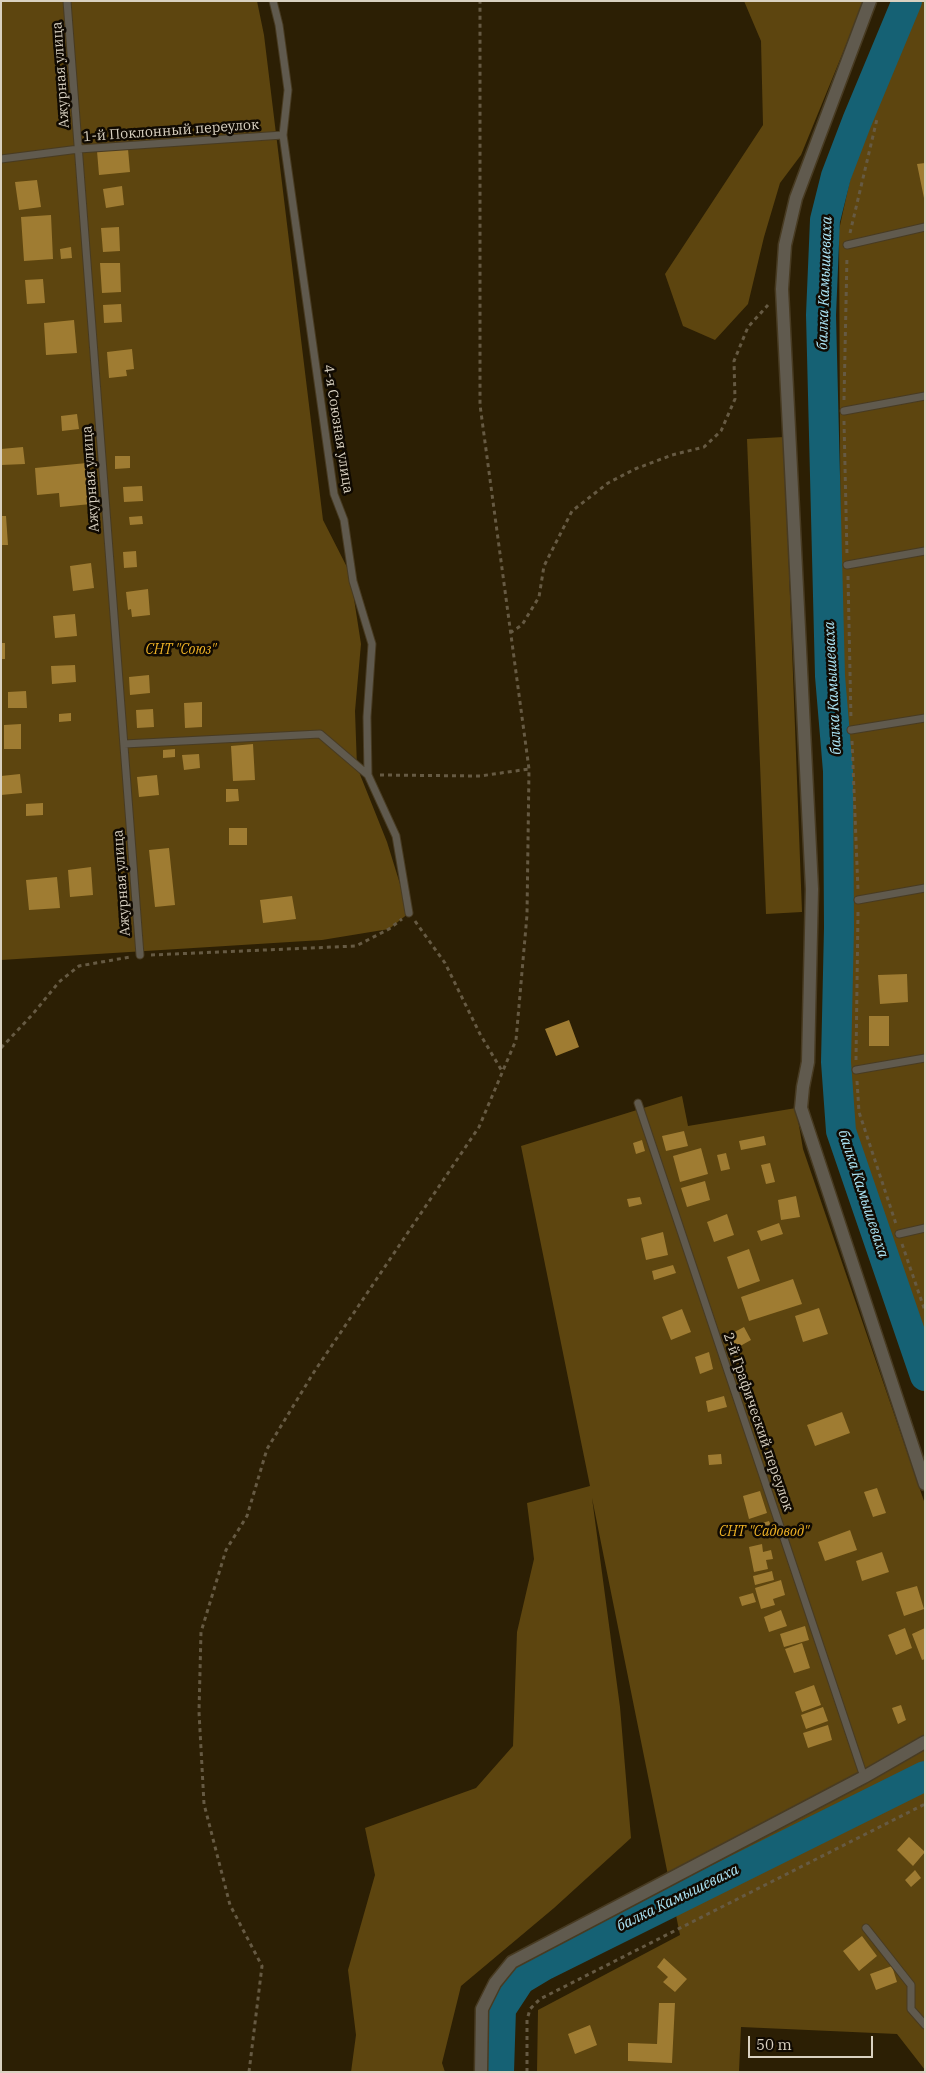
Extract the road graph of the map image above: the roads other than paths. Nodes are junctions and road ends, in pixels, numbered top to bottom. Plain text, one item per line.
1 (67, 1) edge
2 (273, 1) edge
3 (870, 1) edge
4 (283, 135) junction
5 (79, 149) junction
6 (1, 159) edge
7 (925, 227) edge
8 (847, 245) dead end
9 (925, 396) edge
10 (844, 411) dead end
11 (925, 551) edge
12 (847, 565) dead end
13 (925, 718) edge
14 (851, 730) dead end
15 (124, 744) junction
16 (368, 775) junction
17 (925, 888) edge
18 (858, 900) dead end
19 (410, 913) road end
20 (140, 955) road end
21 (925, 1058) edge
22 (856, 1070) dead end
23 (638, 1103) dead end
24 (925, 1228) edge
25 (899, 1234) dead end
26 (925, 1484) edge
27 (925, 1742) edge
28 (864, 1776) junction
29 (866, 1928) dead end
30 (925, 2025) edge
31 (481, 2072) edge

1 - 5 lane, Ажурная улица
2 - 4 lane, 4-я Союзная улица
3 - 26 street
4 - 5 lane, 1-й Поклонный переулок
4 - 16 lane, 4-я Союзная улица
5 - 6 lane, 1-й Поклонный переулок
5 - 15 lane, Ажурная улица
7 - 8 lane
9 - 10 lane
11 - 12 lane
13 - 14 lane
15 - 16 lane
15 - 20 lane, Ажурная улица
16 - 19 lane, 4-я Союзная улица
17 - 18 lane
21 - 22 lane
23 - 28 lane, 2-й Графический переулок
24 - 25 lane
27 - 28 street
28 - 31 street
29 - 30 lane

